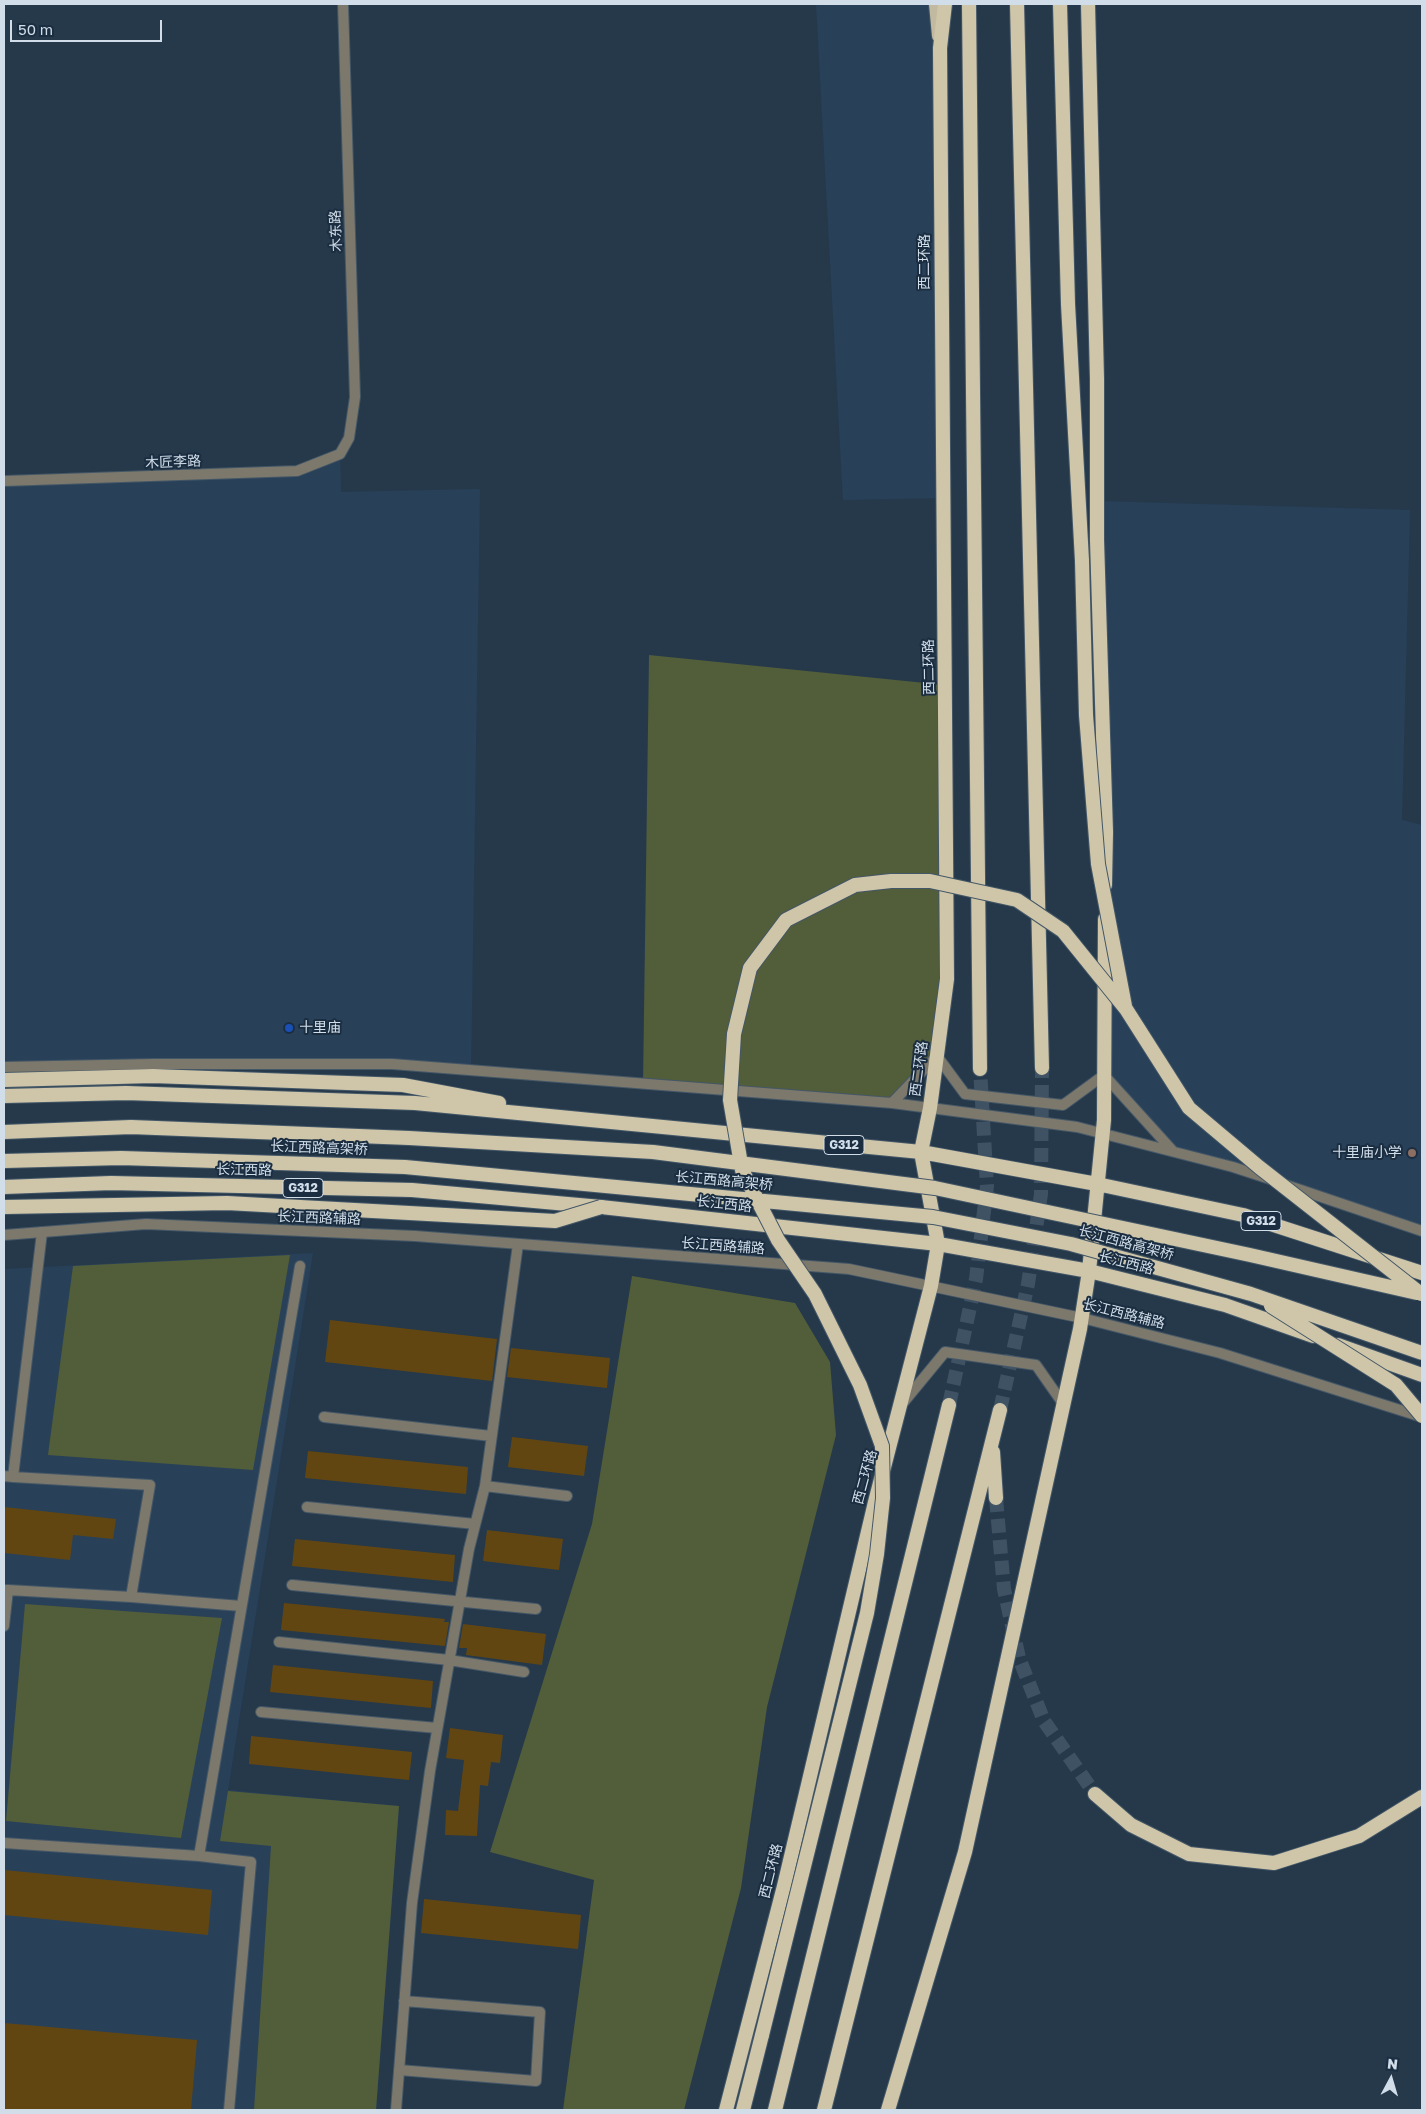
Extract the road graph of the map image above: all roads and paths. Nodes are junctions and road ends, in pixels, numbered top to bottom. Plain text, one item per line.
1 (343, 4) edge
2 (934, 4) edge
3 (945, 4) edge
4 (969, 4) edge
5 (1017, 4) edge
6 (1060, 4) edge
7 (1088, 4) edge
8 (940, 48) junction
9 (340, 454) joint
10 (4, 481) edge
11 (1126, 1009) junction
12 (937, 1056) junction
13 (4, 1067) edge
14 (1042, 1068) tunnel mouth
15 (980, 1069) tunnel mouth
16 (1104, 1075) junction
17 (4, 1080) edge
18 (4, 1096) edge
19 (892, 1103) junction
20 (930, 1108) junction
21 (588, 1120) junction
22 (4, 1132) edge
23 (1102, 1133) junction
24 (1172, 1151) junction
25 (921, 1152) junction
26 (4, 1161) edge
27 (1097, 1184) junction
28 (4, 1187) edge
29 (4, 1207) edge
30 (601, 1208) junction
31 (1422, 1231) edge
32 (42, 1232) junction
33 (4, 1235) edge
34 (518, 1244) junction
35 (938, 1244) junction
36 (300, 1266) dead end
37 (1089, 1271) junction
38 (1422, 1273) edge
39 (930, 1286) junction
40 (1251, 1294) junction
41 (1422, 1294) edge
42 (1082, 1318) junction
43 (1422, 1353) edge
44 (1422, 1375) edge
45 (949, 1405) tunnel mouth
46 (1064, 1405) junction
47 (900, 1406) junction
48 (1000, 1410) tunnel mouth
49 (1422, 1416) edge
50 (324, 1417) dead end
51 (491, 1436) junction
52 (992, 1439) junction
53 (8, 1477) edge
54 (484, 1486) junction
55 (567, 1496) dead end
56 (996, 1498) tunnel mouth
57 (307, 1507) dead end
58 (475, 1524) junction
59 (292, 1585) dead end
60 (6, 1590) edge
61 (131, 1597) junction
62 (460, 1601) junction
63 (241, 1606) junction
64 (536, 1608) dead end
65 (4, 1626) edge
66 (279, 1642) dead end
67 (450, 1660) junction
68 (524, 1672) dead end
69 (261, 1712) dead end
70 (437, 1728) junction
71 (1095, 1794) tunnel mouth
72 (1422, 1797) edge
73 (4, 1843) edge
74 (199, 1856) junction
75 (404, 2001) junction
76 (399, 2070) junction
77 (229, 2110) edge
78 (396, 2110) edge
79 (726, 2110) edge
80 (743, 2110) edge
81 (775, 2110) edge
82 (824, 2110) edge
83 (888, 2110) edge

1 - 9 street, 木东路
2 - 8 main road, 西二环路
3 - 8 highway
4 - 15 highway
5 - 14 highway
6 - 11 highway, bridge
7 - 16 highway
8 - 12 highway, 西二环路
9 - 10 street, 木匠李路
11 - 41 highway, bridge
11 - 80 highway, bridge
12 - 16 street
12 - 19 street
12 - 20 highway, 西二环路
13 - 19 street
16 - 23 highway
16 - 24 street
17 - 21 highway
18 - 21 highway, G312
19 - 20 street
20 - 23 street
20 - 25 highway, 西二环路
21 - 25 highway, G312
22 - 41 highway, 长江西路高架桥, bridge
23 - 24 street
23 - 27 highway
24 - 31 street
25 - 27 highway, G312
25 - 35 highway, 西二环路
26 - 40 highway, 长江西路高架桥, bridge
27 - 37 highway
27 - 38 highway, G312
28 - 30 highway, 长江西路 / G312
29 - 30 highway, bridge
30 - 35 highway, 长江西路 / G312
32 - 33 street, 长江西路辅路
32 - 34 street, 长江西路辅路
32 - 53 street
34 - 39 street, 长江西路辅路
34 - 51 street
35 - 37 highway, 长江西路 / G312
35 - 39 highway, 西二环路
36 - 63 street
37 - 42 highway
37 - 44 highway, 长江西路 / G312
39 - 42 street, 长江西路辅路
39 - 47 highway, 西二环路
40 - 43 highway, 长江西路高架桥, bridge
40 - 49 highway, bridge
42 - 46 highway
42 - 49 street, 长江西路辅路
45 - 81 highway
46 - 47 street
46 - 83 highway
47 - 79 highway, 西二环路
48 - 52 highway
50 - 51 street
51 - 54 street
52 - 56 highway
52 - 82 highway
53 - 61 street
54 - 55 street
54 - 58 street
57 - 58 street
58 - 62 street
59 - 62 street
60 - 61 street
60 - 65 street
61 - 63 street
62 - 64 street
62 - 67 street
63 - 74 street
66 - 67 street
67 - 68 street
67 - 70 street
69 - 70 street
70 - 75 street
71 - 72 highway
73 - 74 street
74 - 77 street
75 - 76 street
75 - 76 street
76 - 78 street

